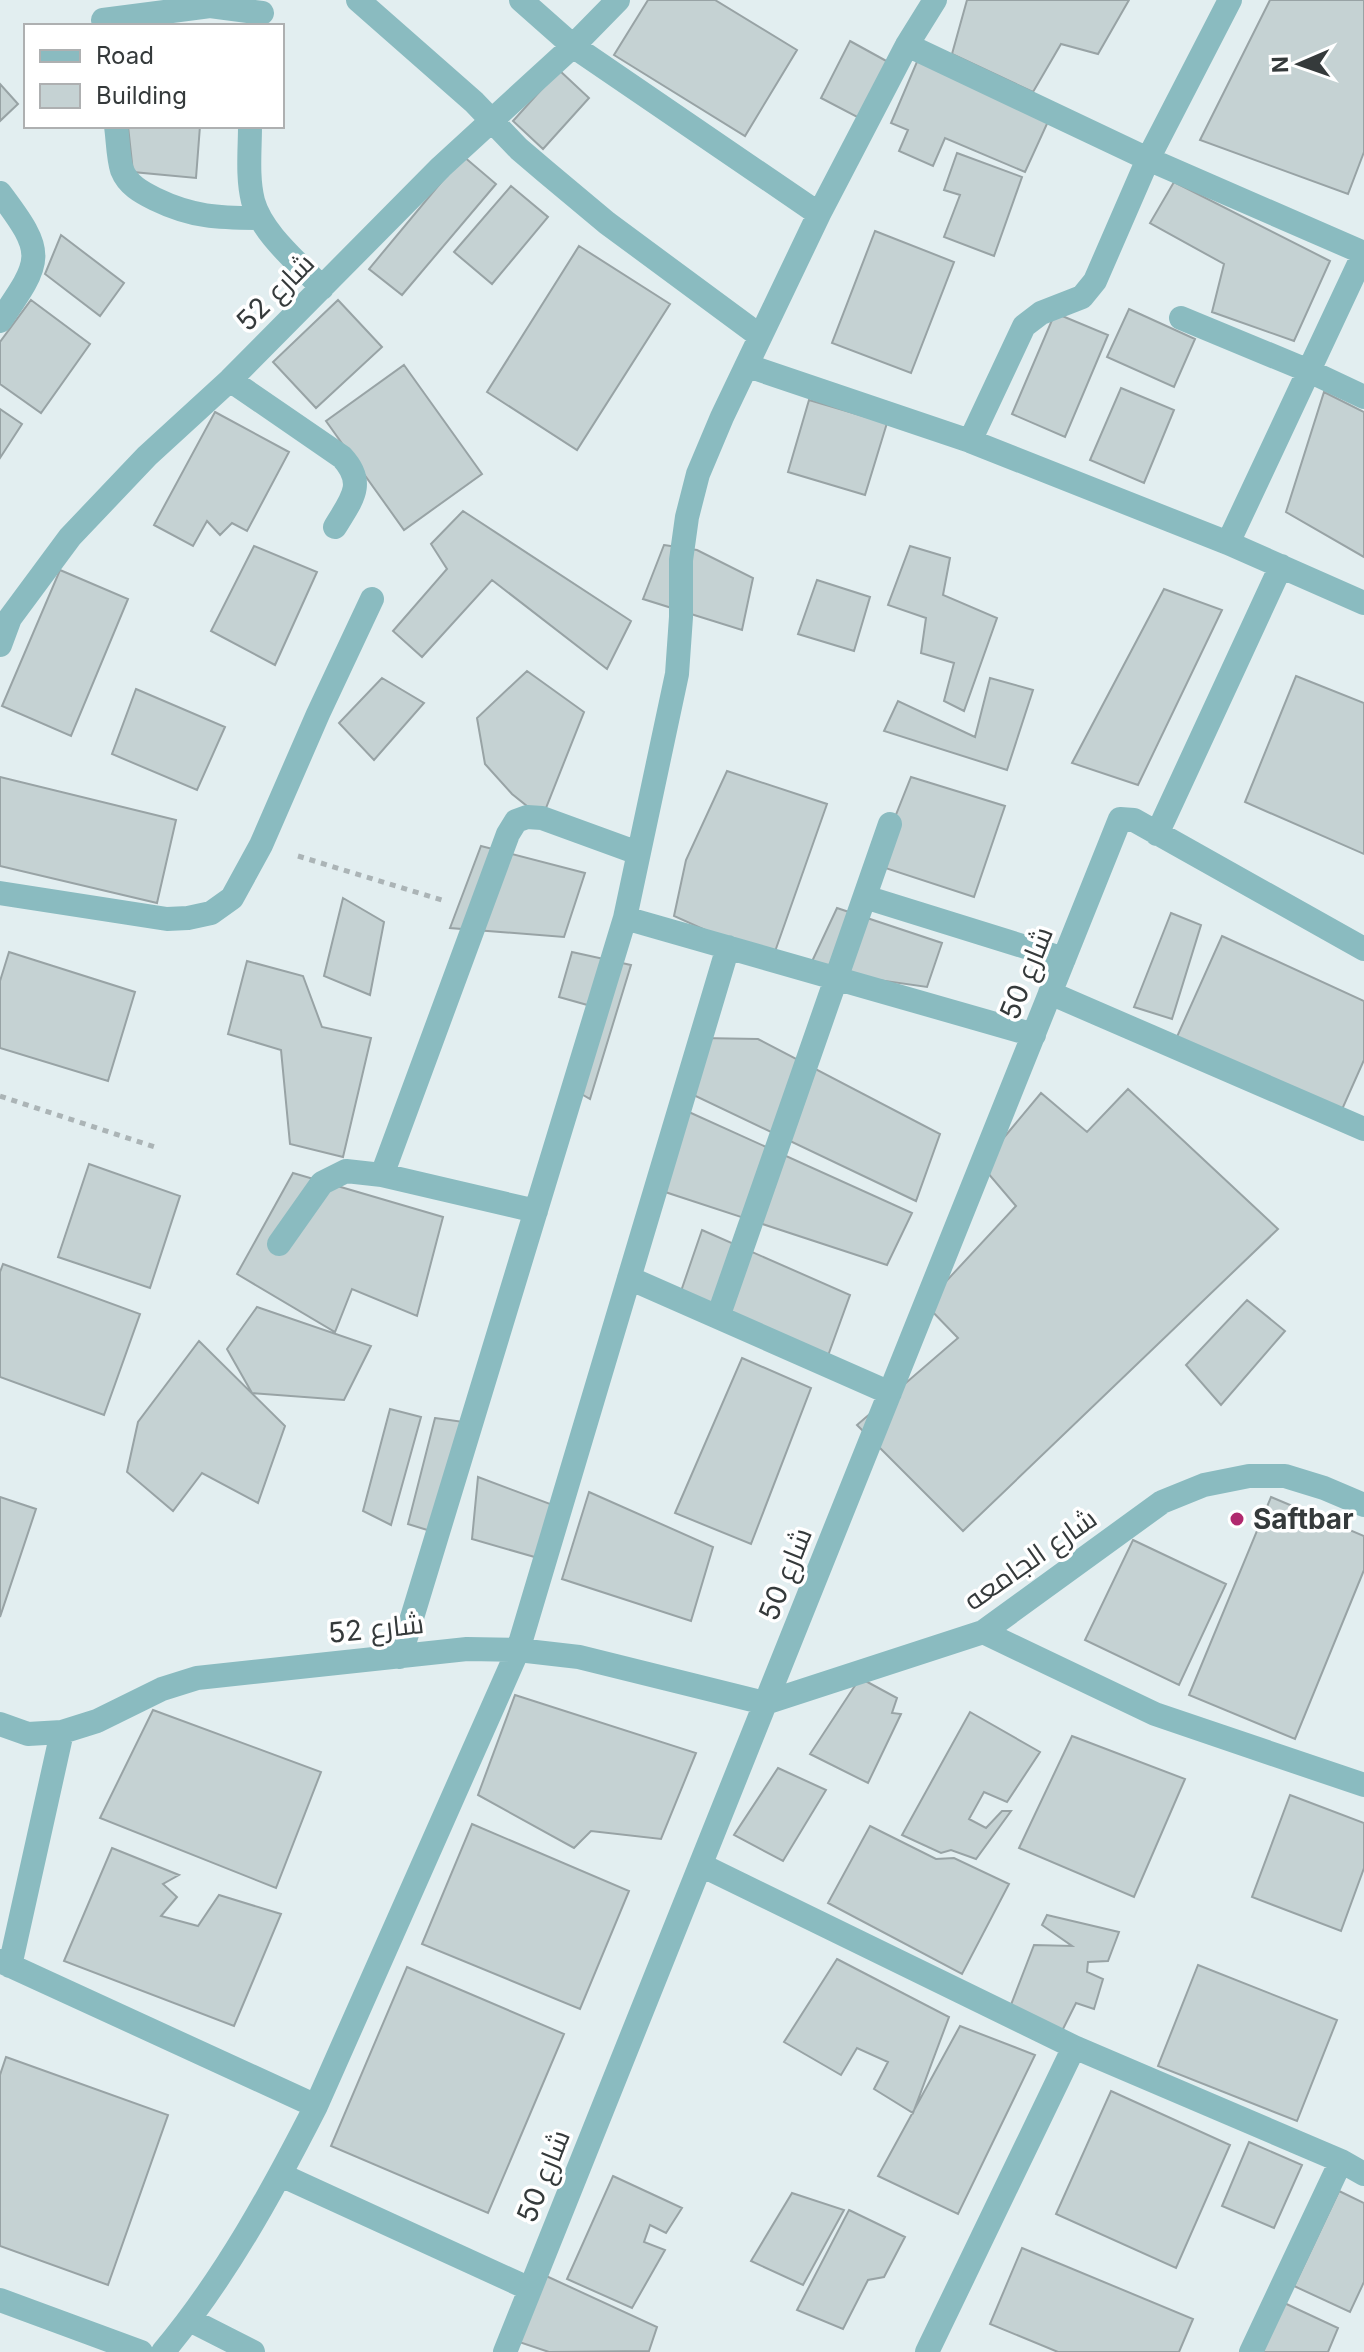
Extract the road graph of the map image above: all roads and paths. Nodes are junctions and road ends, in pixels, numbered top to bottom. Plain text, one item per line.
1 (358, 0) edge
2 (521, 0) edge
3 (618, 0) edge
4 (935, 0) edge
5 (1230, 0) edge
6 (263, 13) edge
7 (100, 15) edge
8 (907, 45) junction
9 (573, 46) junction
10 (492, 120) junction
11 (116, 128) edge
12 (250, 128) edge
13 (1148, 159) junction
14 (0, 193) edge
15 (819, 214) junction
16 (260, 218) junction
17 (1364, 253) edge
18 (322, 288) junction
19 (1181, 318) dead end
20 (0, 321) edge
21 (760, 336) junction
22 (748, 366) junction
23 (1309, 371) junction
24 (230, 380) junction
25 (1364, 397) edge
26 (970, 441) junction
27 (335, 527) dead end
28 (1228, 543) junction
29 (1281, 566) junction
30 (372, 599) dead end
31 (1364, 603) edge
32 (5, 615) edge
33 (0, 645) edge
34 (890, 824) dead end
35 (1157, 834) junction
36 (261, 845) junction
37 (638, 853) junction
38 (0, 893) edge
39 (865, 897) junction
40 (477, 911) junction
41 (625, 918) junction
42 (728, 947) junction
43 (1364, 949) edge
44 (1064, 959) junction
45 (836, 979) junction
46 (1050, 993) junction
47 (1034, 1035) junction
48 (0, 1096) edge
49 (1364, 1129) edge
50 (158, 1148) dead end
51 (382, 1175) junction
52 (536, 1211) junction
53 (279, 1244) dead end
54 (629, 1278) junction
55 (718, 1317) junction
56 (890, 1393) junction
57 (1364, 1505) edge
58 (983, 1632) junction
59 (518, 1650) junction
60 (400, 1657) junction
61 (765, 1703) junction
62 (0, 1724) edge
63 (62, 1732) junction
64 (1364, 1785) edge
65 (701, 1865) junction
66 (5, 1964) edge
67 (1074, 2047) junction
68 (316, 2106) junction
69 (1341, 2161) junction
70 (1364, 2174) edge
71 (281, 2175) junction
72 (530, 2289) junction
73 (0, 2300) edge
74 (190, 2320) junction
75 (141, 2352) edge
76 (163, 2352) edge
77 (253, 2352) edge
78 (505, 2352) edge
79 (927, 2352) edge
80 (1251, 2352) edge

1 - 10 street
2 - 9 street
3 - 9 street, شارع 52
4 - 8 street
5 - 13 street
6 - 7 street
8 - 13 street
8 - 15 street
9 - 10 street, شارع 52
9 - 15 street
10 - 18 street, شارع 52
10 - 21 street
11 - 16 street
12 - 16 street
13 - 17 street
13 - 26 street
14 - 20 street
15 - 21 street
16 - 18 street
17 - 23 street
18 - 24 street, شارع 52
19 - 23 street
21 - 22 street
22 - 26 street
22 - 37 street
23 - 25 street
23 - 28 street
24 - 27 street
24 - 32 street, شارع 52
26 - 28 street
28 - 29 street
29 - 31 street
29 - 35 street
30 - 36 street
32 - 33 street, شارع 52
34 - 39 street
35 - 43 street
35 - 44 street, شارع 50
36 - 38 street
36 - 40 path
37 - 40 street
37 - 41 street
39 - 44 street
39 - 45 street
40 - 51 street
41 - 42 street
41 - 52 street
42 - 45 street
42 - 54 street
44 - 46 street, شارع 50
45 - 47 street
45 - 55 street
46 - 47 street, شارع 50
46 - 49 street
47 - 56 street, شارع 50
48 - 50 path
51 - 52 street
51 - 53 street
52 - 60 street
54 - 55 street
54 - 59 street
55 - 56 street
56 - 61 street, شارع 50
57 - 58 street, شارع الجامعه
58 - 61 street, شارع الجامعه
58 - 64 street
59 - 60 street, شارع 52
59 - 61 street, شارع 52
59 - 68 street
60 - 63 street, شارع 52
61 - 65 street, شارع 50
62 - 63 street, شارع 52
63 - 66 street
65 - 67 street
65 - 72 street, شارع 50
66 - 68 street
67 - 69 street
67 - 79 street
68 - 71 street
69 - 70 street
69 - 80 street
71 - 72 street
71 - 74 street
72 - 78 street, شارع 50
73 - 75 street
74 - 76 street
74 - 77 street

